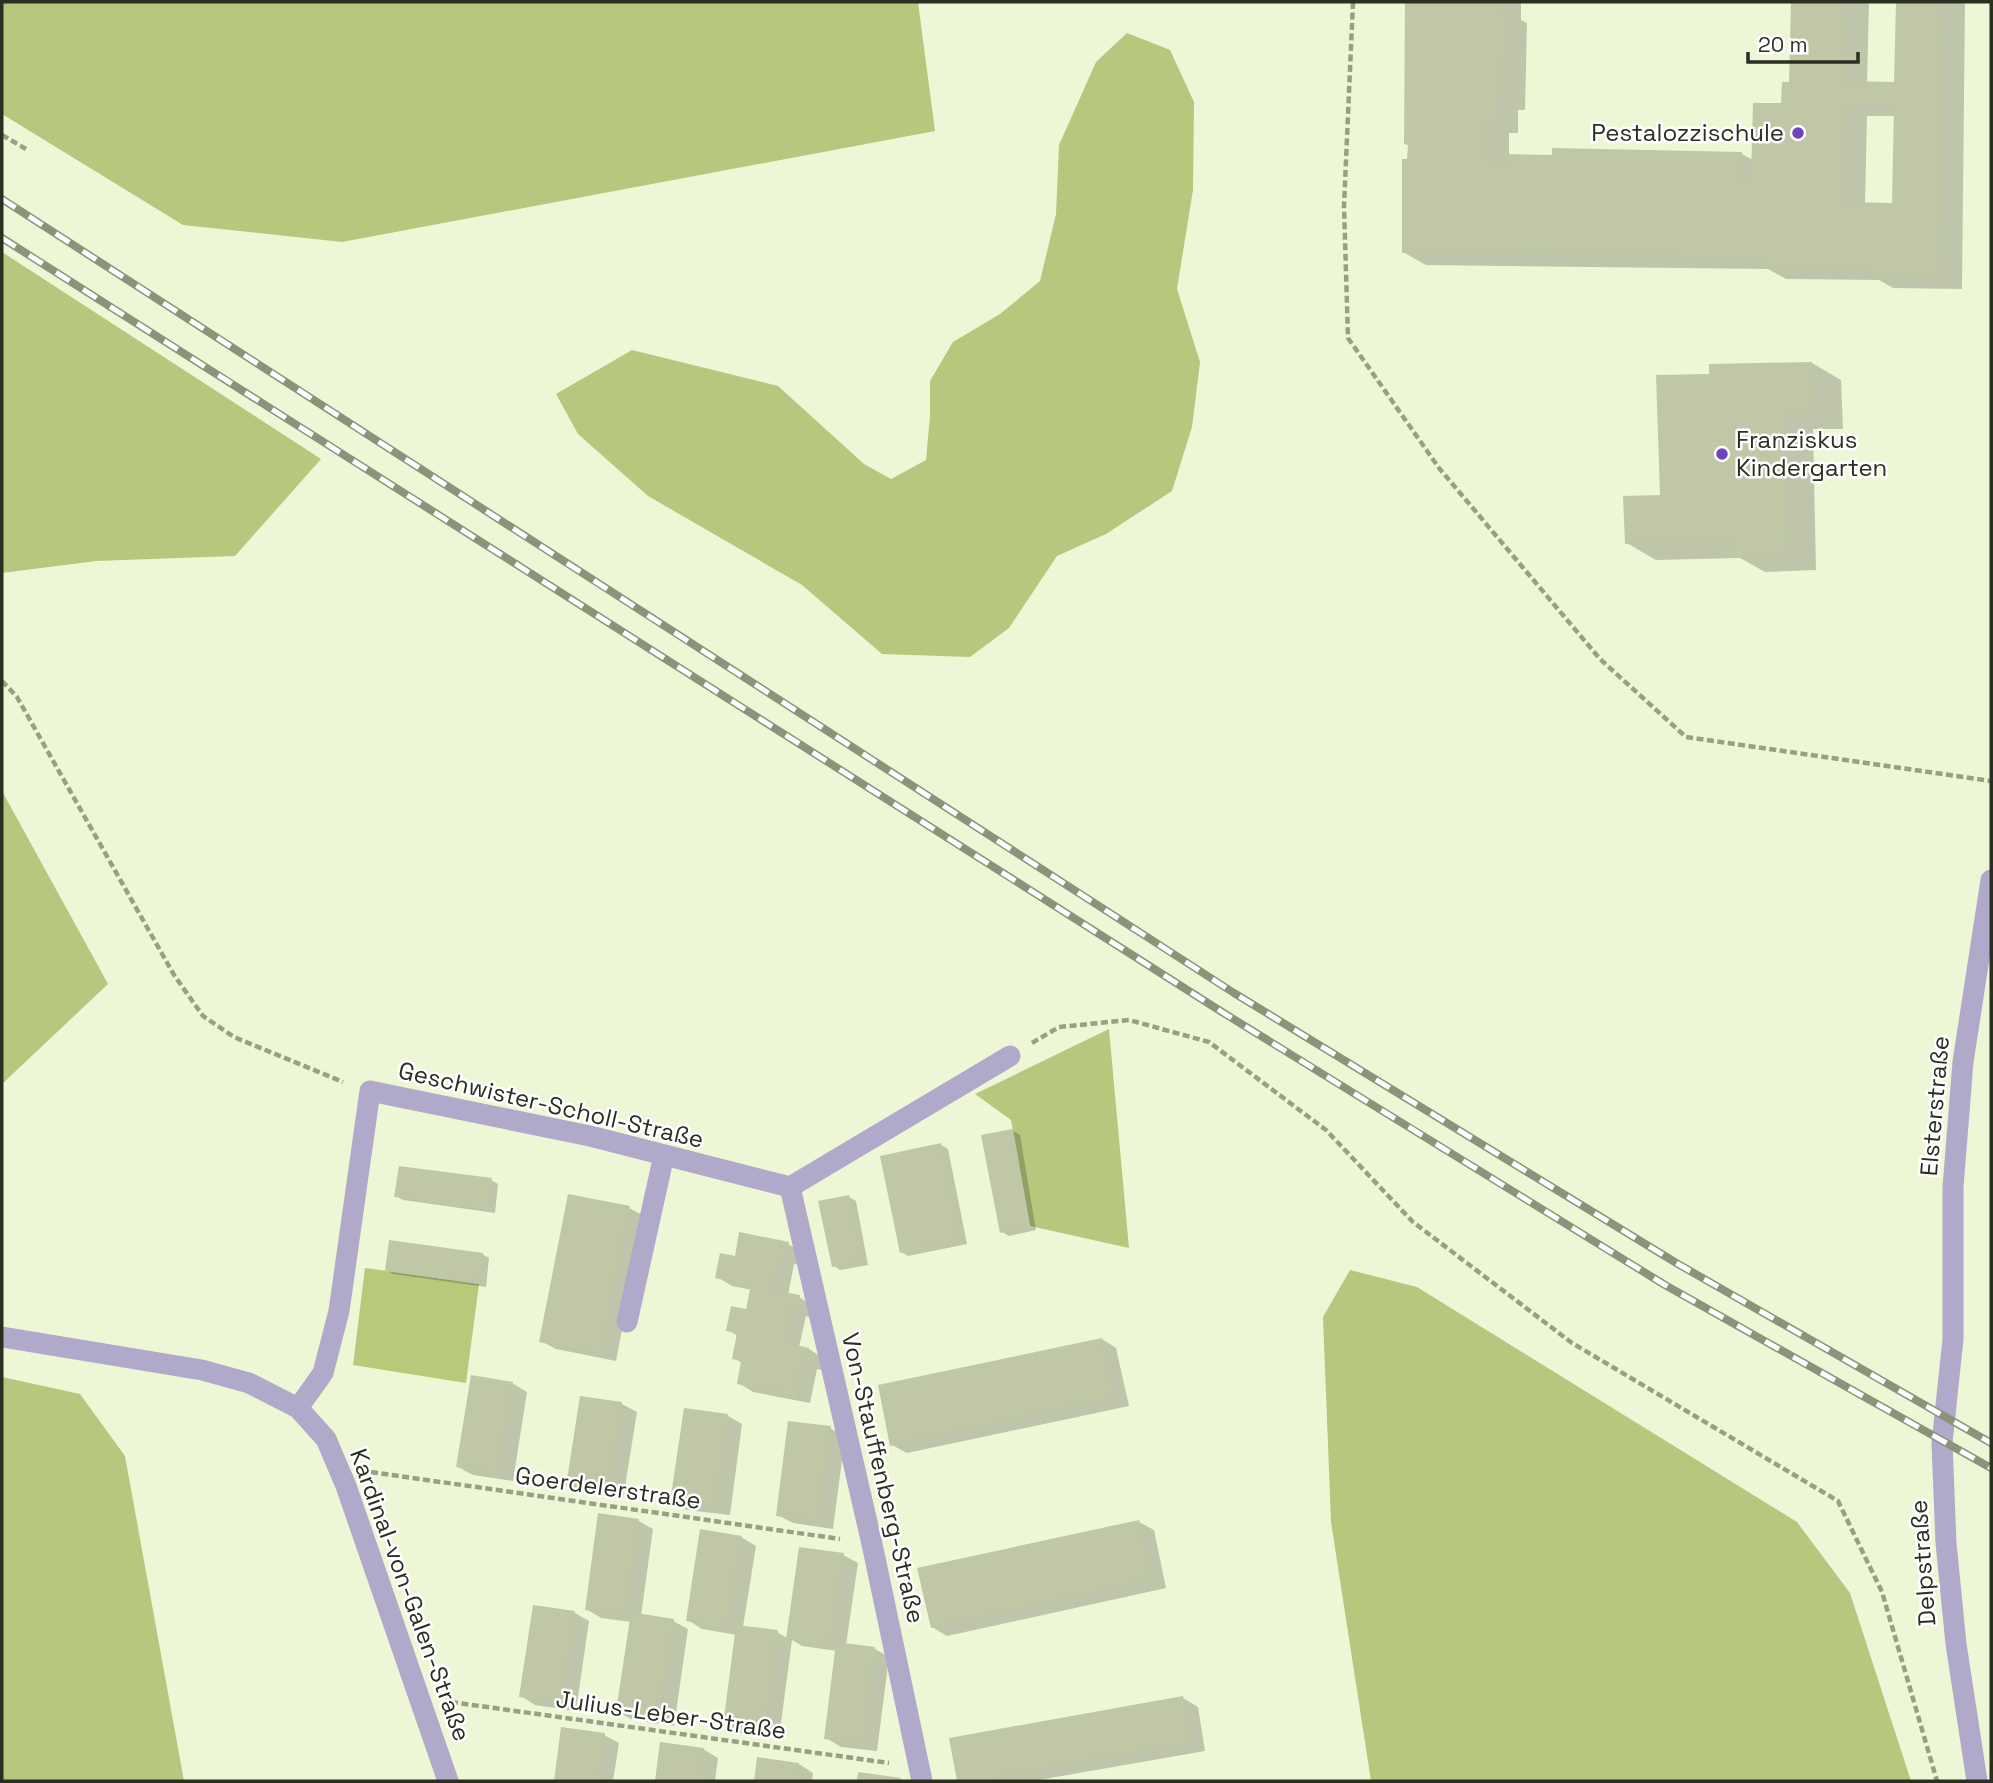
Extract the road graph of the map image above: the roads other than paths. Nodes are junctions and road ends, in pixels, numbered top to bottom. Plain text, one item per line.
1 (1991, 880) edge
2 (1010, 1056) road end
3 (664, 1155) junction
4 (790, 1187) junction
5 (627, 1322) dead end
6 (2, 1337) edge
7 (1953, 1339) joint
8 (298, 1408) junction
9 (920, 1772) edge
10 (449, 1781) edge
11 (1978, 1781) edge

1 - 7 street, Elsterstraße
2 - 4 street
3 - 4 street, Geschwister-Scholl-Straße
3 - 5 street
3 - 8 street, Geschwister-Scholl-Straße
4 - 9 street, Von-Stauffenberg-Straße
6 - 8 street, Kardinal-von-Galen-Straße
7 - 11 street, Delpstraße
8 - 10 street, Kardinal-von-Galen-Straße

